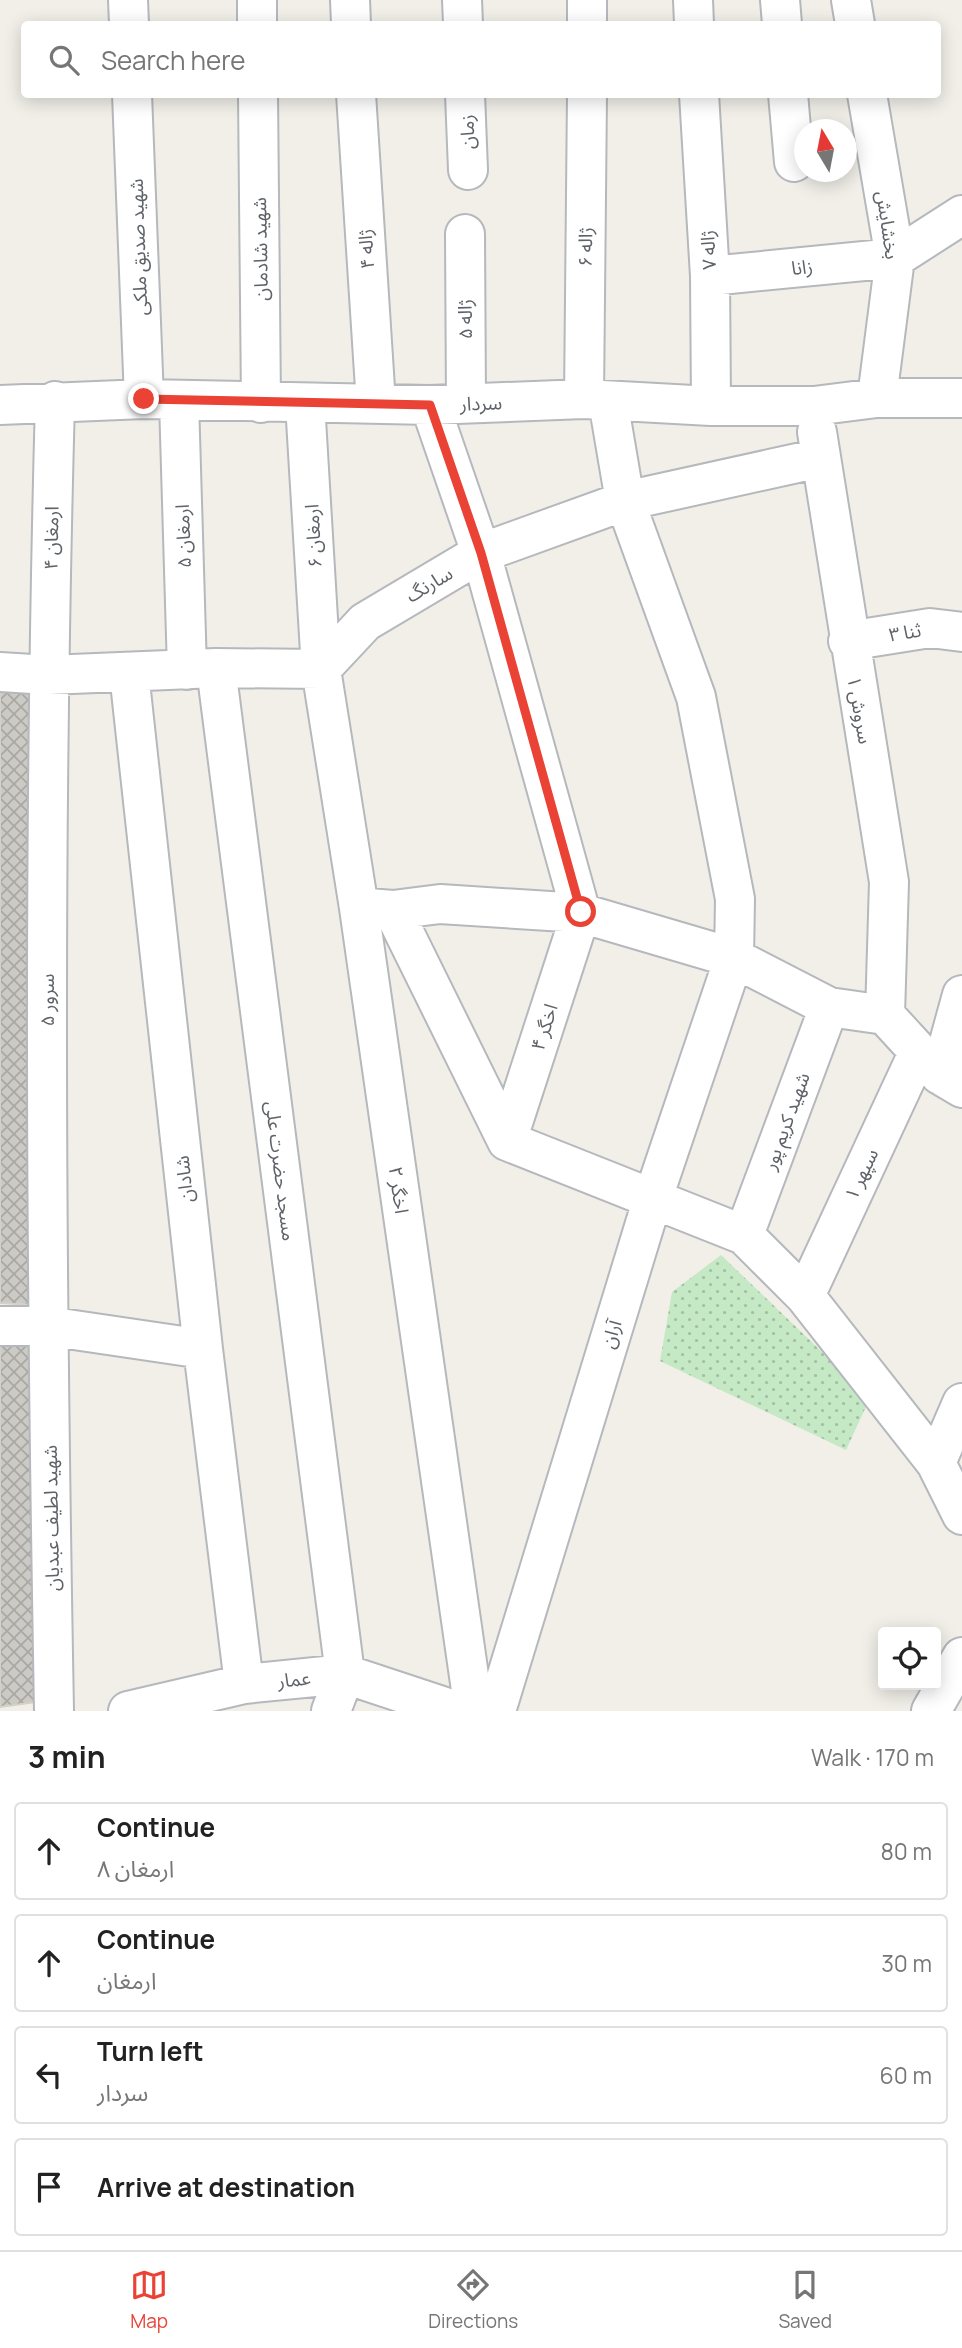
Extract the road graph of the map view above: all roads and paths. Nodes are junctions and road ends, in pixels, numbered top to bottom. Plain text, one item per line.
1 (128, 0) edge
2 (257, 0) edge
3 (350, 0) edge
4 (463, 0) edge
5 (587, 0) edge
6 (693, 0) edge
7 (780, 0) edge
8 (851, 0) edge
9 (129, 21) edge
10 (257, 21) edge
11 (351, 21) edge
12 (463, 21) edge
13 (587, 21) edge
14 (694, 21) edge
15 (782, 21) edge
16 (854, 21) edge
17 (132, 98) edge
18 (258, 98) edge
19 (356, 98) edge
20 (465, 98) edge
21 (587, 98) edge
22 (699, 98) edge
23 (788, 98) edge
24 (868, 98) edge
25 (794, 162) dead end
26 (468, 170) dead end
27 (962, 215) edge
28 (465, 234) dead end
29 (895, 258) junction
30 (710, 276) junction
31 (877, 398) junction
32 (962, 398) edge
33 (161, 400) junction
34 (596, 400) junction
35 (55, 401) junction
36 (261, 403) junction
37 (305, 403) junction
38 (376, 404) junction
39 (448, 404) junction
40 (0, 405) edge
41 (711, 406) junction
42 (814, 406) junction
43 (820, 458) junction
44 (625, 501) junction
45 (481, 553) junction
46 (962, 632) edge
47 (848, 641) junction
48 (202, 669) junction
49 (321, 669) junction
50 (0, 672) edge
51 (129, 673) junction
52 (48, 675) junction
53 (376, 909) junction
54 (581, 912) junction
55 (734, 958) junction
56 (962, 995) edge
57 (829, 1007) junction
58 (885, 1015) junction
59 (940, 1072) edge
60 (507, 1141) junction
61 (652, 1201) junction
62 (744, 1235) junction
63 (805, 1296) junction
64 (47, 1325) junction
65 (0, 1326) edge
66 (203, 1349) junction
67 (962, 1403) edge
68 (949, 1455) edge
69 (962, 1516) edge
70 (962, 1657) edge
71 (345, 1674) junction
72 (244, 1684) junction
73 (153, 1709) edge
74 (54, 1711) edge
75 (331, 1711) edge
76 (457, 1711) edge
77 (474, 1711) edge
78 (496, 1711) edge
79 (931, 1711) edge

1 - 9 street
2 - 10 street
3 - 11 street
4 - 12 street
5 - 13 street
6 - 14 street
7 - 15 street
8 - 16 street
17 - 33 street, شهید صدیق ملکی
18 - 36 street, شهید شادمان
19 - 38 street, ژاله ۴
20 - 26 street, زمان
21 - 34 street, ژاله ۶
22 - 30 street, ژاله ۷
23 - 25 street
24 - 29 street, بخشایش
27 - 29 street
28 - 39 street, ژاله ۵
29 - 30 street, زانا
29 - 31 street, بخشایش
30 - 41 street, ژاله ۷
31 - 32 street, سردار
31 - 42 street, سردار
33 - 35 street, سردار
33 - 36 street, سردار
33 - 48 street, ارمغان ۵
34 - 39 street, سردار
34 - 41 street, سردار
34 - 44 street, ژاله ۶
35 - 40 street, سردار
35 - 52 street, ارمغان ۴
36 - 37 street, سردار
37 - 38 street, سردار
37 - 49 street, ارمغان ۶
38 - 39 street, سردار
39 - 45 street, ژاله ۵
41 - 42 street, سردار
42 - 43 street, سروش ۱
43 - 44 street, سارنگ
43 - 47 street, سروش ۱
44 - 45 street, سارنگ
44 - 55 street, آران
45 - 49 street, سارنگ
45 - 54 street, ژاله ۵
46 - 47 street, ثنا ۳
47 - 58 street, سروش ۱
48 - 49 street
48 - 51 street
48 - 71 street, مسجد حضرت علی
49 - 53 street, اخگر ۲
50 - 52 street
51 - 52 street
51 - 66 street, شادان
52 - 64 street, سرور ۵
53 - 54 street
53 - 60 street
53 - 77 street, اخگر ۲
54 - 55 street
54 - 60 street, اخگر ۴
55 - 57 street
55 - 61 street, آران
56 - 59 street, سپهر ۱
57 - 58 street
57 - 62 street, شهید کریم پور
58 - 59 street
59 - 63 street, سپهر ۱
60 - 61 street
61 - 62 street
61 - 78 street, آران
62 - 63 street
63 - 68 street
64 - 65 street
64 - 66 street
64 - 74 street, شهید لطیف عبدیان
66 - 72 street, شادان
67 - 68 street
68 - 69 street
70 - 79 street
71 - 72 street, عمار
71 - 75 street
71 - 76 street, عمار
72 - 73 street, عمار

